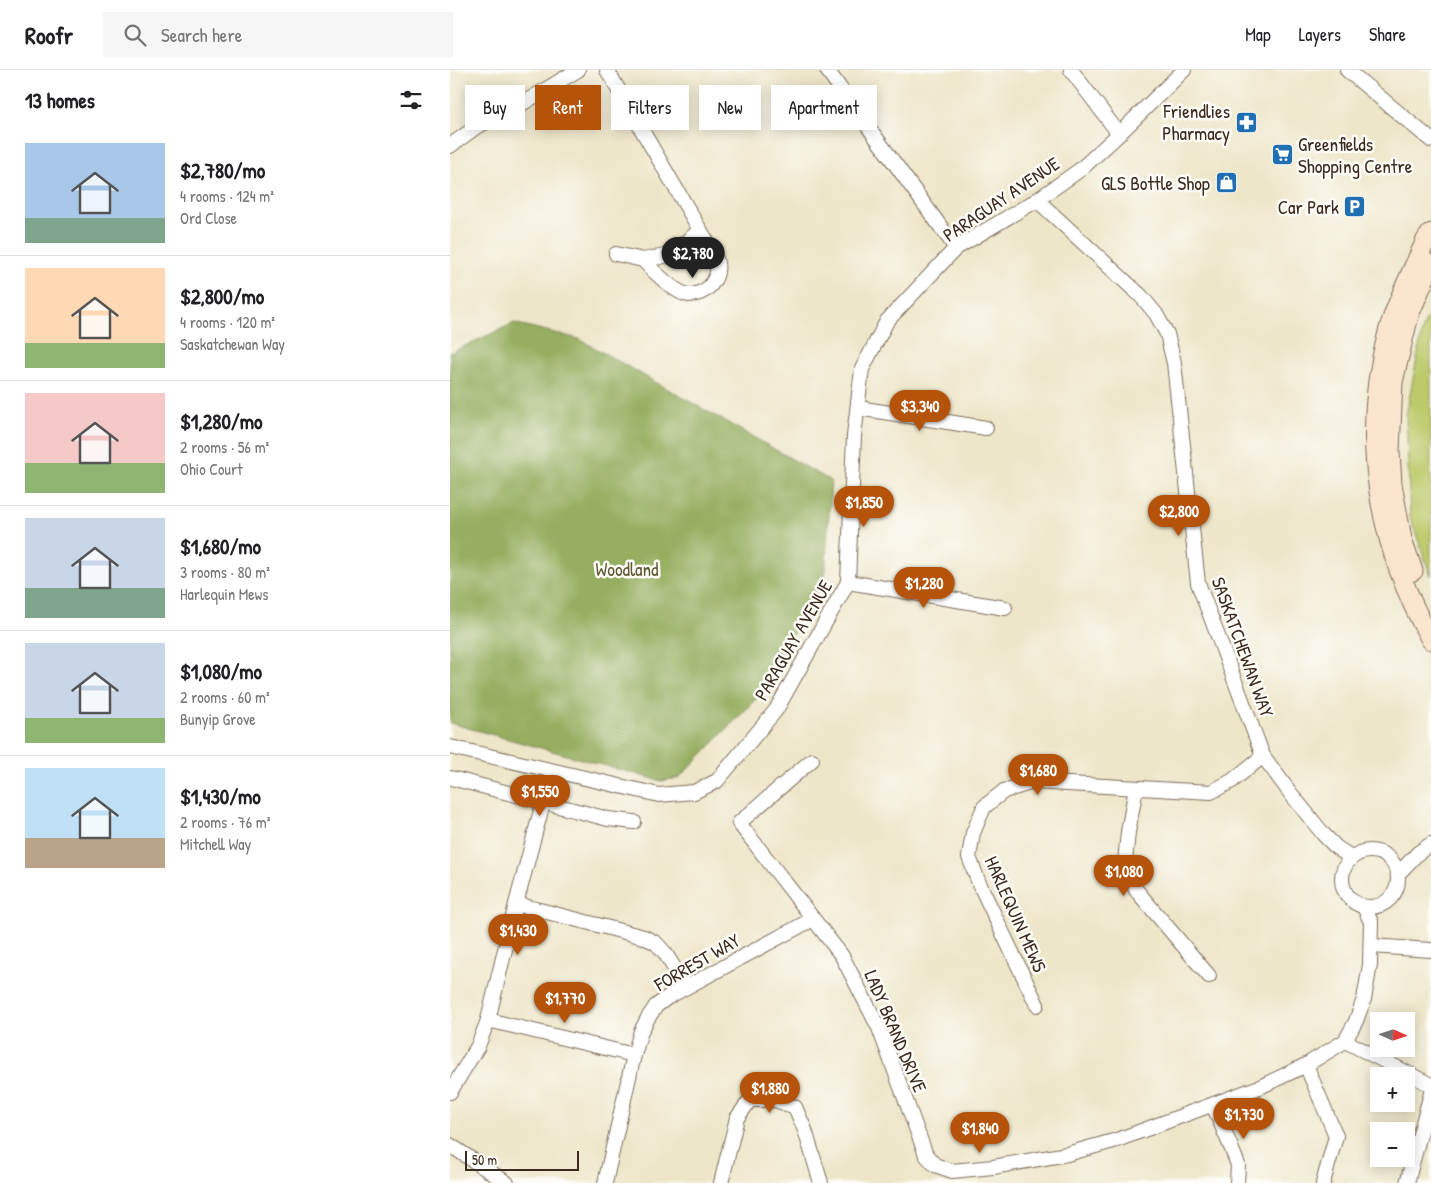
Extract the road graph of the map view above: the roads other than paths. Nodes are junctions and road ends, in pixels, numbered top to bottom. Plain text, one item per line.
1 (578, 70) edge
2 (607, 70) edge
3 (827, 70) edge
4 (1071, 70) edge
5 (1184, 70) edge
6 (1347, 70) edge
7 (1119, 134) junction
8 (1431, 140) edge
9 (450, 146) edge
10 (1037, 200) junction
11 (700, 230) junction
12 (1431, 233) edge
13 (956, 248) junction
14 (616, 254) dead end
15 (643, 260) junction
16 (1431, 264) edge
17 (858, 408) junction
18 (986, 428) dead end
19 (848, 582) junction
20 (1005, 608) dead end
21 (1431, 613) edge
22 (1431, 640) edge
23 (450, 746) edge
24 (1263, 756) junction
25 (812, 760) dead end
26 (450, 778) edge
27 (1136, 788) junction
28 (542, 803) junction
29 (634, 822) dead end
30 (1431, 844) edge
31 (1351, 857) junction
32 (1398, 874) junction
33 (516, 904) junction
34 (1364, 907) junction
35 (813, 919) junction
36 (1371, 946) junction
37 (1431, 950) edge
38 (1209, 976) dead end
39 (686, 988) junction
40 (1036, 1005) dead end
41 (488, 1020) junction
42 (1345, 1041) junction
43 (634, 1055) junction
44 (1306, 1066) junction
45 (1431, 1085) edge
46 (450, 1092) edge
47 (1431, 1092) edge
48 (1213, 1104) junction
49 (450, 1145) edge
50 (507, 1183) edge
51 (605, 1183) edge
52 (721, 1183) edge
53 (821, 1183) edge
54 (1237, 1183) edge
55 (1323, 1183) edge
56 (1407, 1183) edge

1 - 9 street
2 - 11 street
3 - 13 street
4 - 7 street
5 - 7 street, PARAGUAY AVENUE
6 - 8 street
7 - 10 street, PARAGUAY AVENUE
10 - 13 street, PARAGUAY AVENUE
10 - 24 street, SASKATCHEWAN WAY
11 - 15 street
11 - 15 street
12 - 22 main road
13 - 17 street, PARAGUAY AVENUE
14 - 15 street
16 - 21 main road
17 - 18 street
17 - 19 street, PARAGUAY AVENUE
19 - 20 street
19 - 23 street, PARAGUAY AVENUE
24 - 27 street, HARLEQUIN MEWS
24 - 31 street, SASKATCHEWAN WAY
25 - 35 street, LADY BRAND DRIVE
26 - 28 street
27 - 38 street
27 - 40 street, HARLEQUIN MEWS
28 - 29 street
28 - 33 street
30 - 32 street
31 - 32 street
31 - 34 street
32 - 34 street
33 - 39 street
33 - 41 street
34 - 36 street, LADY BRAND DRIVE
35 - 39 street, FORREST WAY
35 - 48 street, LADY BRAND DRIVE
36 - 37 street
36 - 42 street, LADY BRAND DRIVE
39 - 43 street, FORREST WAY
41 - 43 street
41 - 46 street
42 - 44 street, LADY BRAND DRIVE
42 - 45 street
43 - 51 street, FORREST WAY
44 - 48 street, LADY BRAND DRIVE
44 - 55 street
47 - 56 street
48 - 54 street
49 - 50 street
52 - 53 street

